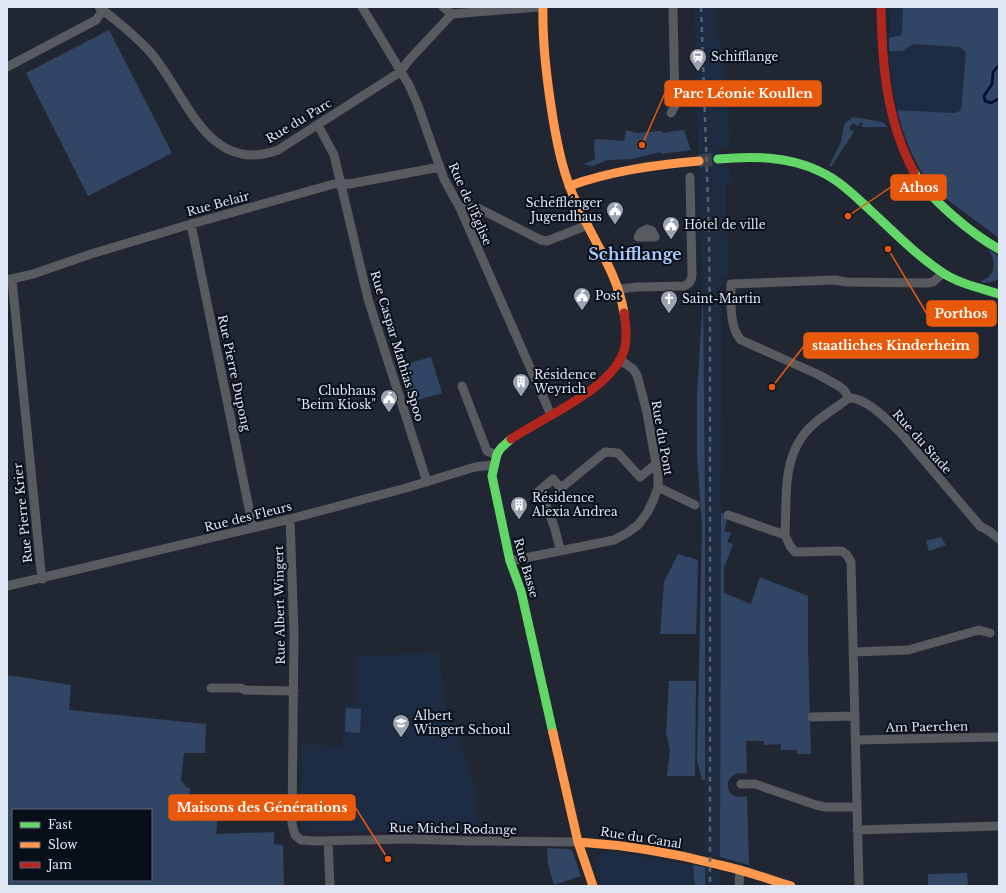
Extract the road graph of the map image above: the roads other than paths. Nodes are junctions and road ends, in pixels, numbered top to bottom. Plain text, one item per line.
1 (362, 7) edge
2 (443, 7) edge
3 (539, 7) edge
4 (543, 7) edge
5 (673, 7) edge
6 (881, 7) edge
7 (101, 9) edge
8 (499, 9) edge
9 (452, 14) junction
10 (7, 67) edge
11 (400, 72) junction
12 (670, 113) dead end
13 (318, 125) junction
14 (718, 158) tunnel mouth
15 (699, 161) tunnel mouth
16 (440, 167) junction
17 (690, 177) dead end
18 (342, 183) junction
19 (569, 186) junction
20 (460, 208) junction
21 (191, 224) junction
22 (588, 224) junction
23 (995, 247) edge
24 (999, 253) edge
25 (943, 273) junction
26 (9, 279) edge
27 (996, 284) dead end
28 (980, 288) junction
29 (618, 289) junction
30 (999, 294) edge
31 (620, 360) junction
32 (462, 386) dead end
33 (849, 398) junction
34 (551, 415) junction
35 (497, 455) junction
36 (656, 464) junction
37 (493, 465) junction
38 (427, 482) junction
39 (658, 487) junction
40 (695, 505) dead end
41 (728, 515) dead end
42 (290, 519) junction
43 (253, 528) junction
44 (785, 535) junction
45 (999, 539) edge
46 (560, 550) junction
47 (510, 561) junction
48 (43, 578) junction
49 (7, 586) edge
50 (990, 632) dead end
51 (853, 652) junction
52 (211, 688) dead end
53 (294, 690) junction
54 (855, 716) junction
55 (812, 717) dead end
56 (999, 737) edge
57 (855, 740) junction
58 (741, 784) dead end
59 (857, 807) junction
60 (999, 826) edge
61 (857, 830) junction
62 (328, 841) junction
63 (578, 842) junction
64 (740, 870) junction
65 (330, 886) edge
66 (593, 886) edge
67 (738, 886) edge
68 (791, 886) edge
69 (858, 886) edge

1 - 11 street, Rue de l'Église
2 - 9 street
3 - 8 street
4 - 19 street
5 - 12 street
6 - 23 street
7 - 10 street
7 - 13 street, Rue du Parc
8 - 9 street
9 - 11 street, Rue du Parc
11 - 13 street, Rue du Parc
11 - 16 street, Rue de l'Église
13 - 18 street, Rue Caspar Mathias Spoo
14 - 25 street
15 - 19 street
16 - 18 street, Rue Belair
16 - 20 street, Rue de l'Église
17 - 29 street
18 - 21 street, Rue Belair
18 - 38 street, Rue Caspar Mathias Spoo
19 - 22 street
20 - 22 street
20 - 34 street, Rue de l'Église
21 - 26 street, Rue Belair
21 - 43 street, Rue Pierre Dupong
22 - 29 street
23 - 24 street
25 - 28 street
25 - 33 street, Rue du Stade
26 - 48 street, Rue Pierre Krier
27 - 28 street
28 - 30 street
29 - 31 street
31 - 34 street, Rue Basse
31 - 36 street, Rue du Pont
32 - 35 street
33 - 44 street
33 - 45 street, Rue du Stade
34 - 35 street, Rue Basse
35 - 37 street, Rue Basse
36 - 39 street, Rue du Pont
36 - 46 street
37 - 38 street, Rue des Fleurs
37 - 47 street, Rue Basse
38 - 42 street, Rue des Fleurs
39 - 40 street, Rue du Pont
39 - 46 street
41 - 44 street
42 - 43 street, Rue des Fleurs
42 - 53 street, Rue Albert Wingert
43 - 48 street, Rue des Fleurs
44 - 51 street
46 - 47 street
47 - 63 street, Rue Basse
48 - 49 street, Rue des Fleurs
50 - 51 street
51 - 54 street
52 - 53 street
53 - 62 street, Rue Albert Wingert
54 - 55 street
54 - 57 street
56 - 57 street, Am Paerchen
57 - 59 street
58 - 59 street
59 - 61 street
60 - 61 street
61 - 69 street
62 - 63 street, Rue Michel Rodange
62 - 65 street
63 - 64 street, Rue du Canal
63 - 66 street, Rue Basse
64 - 67 street
64 - 68 street, Rue du Canal

